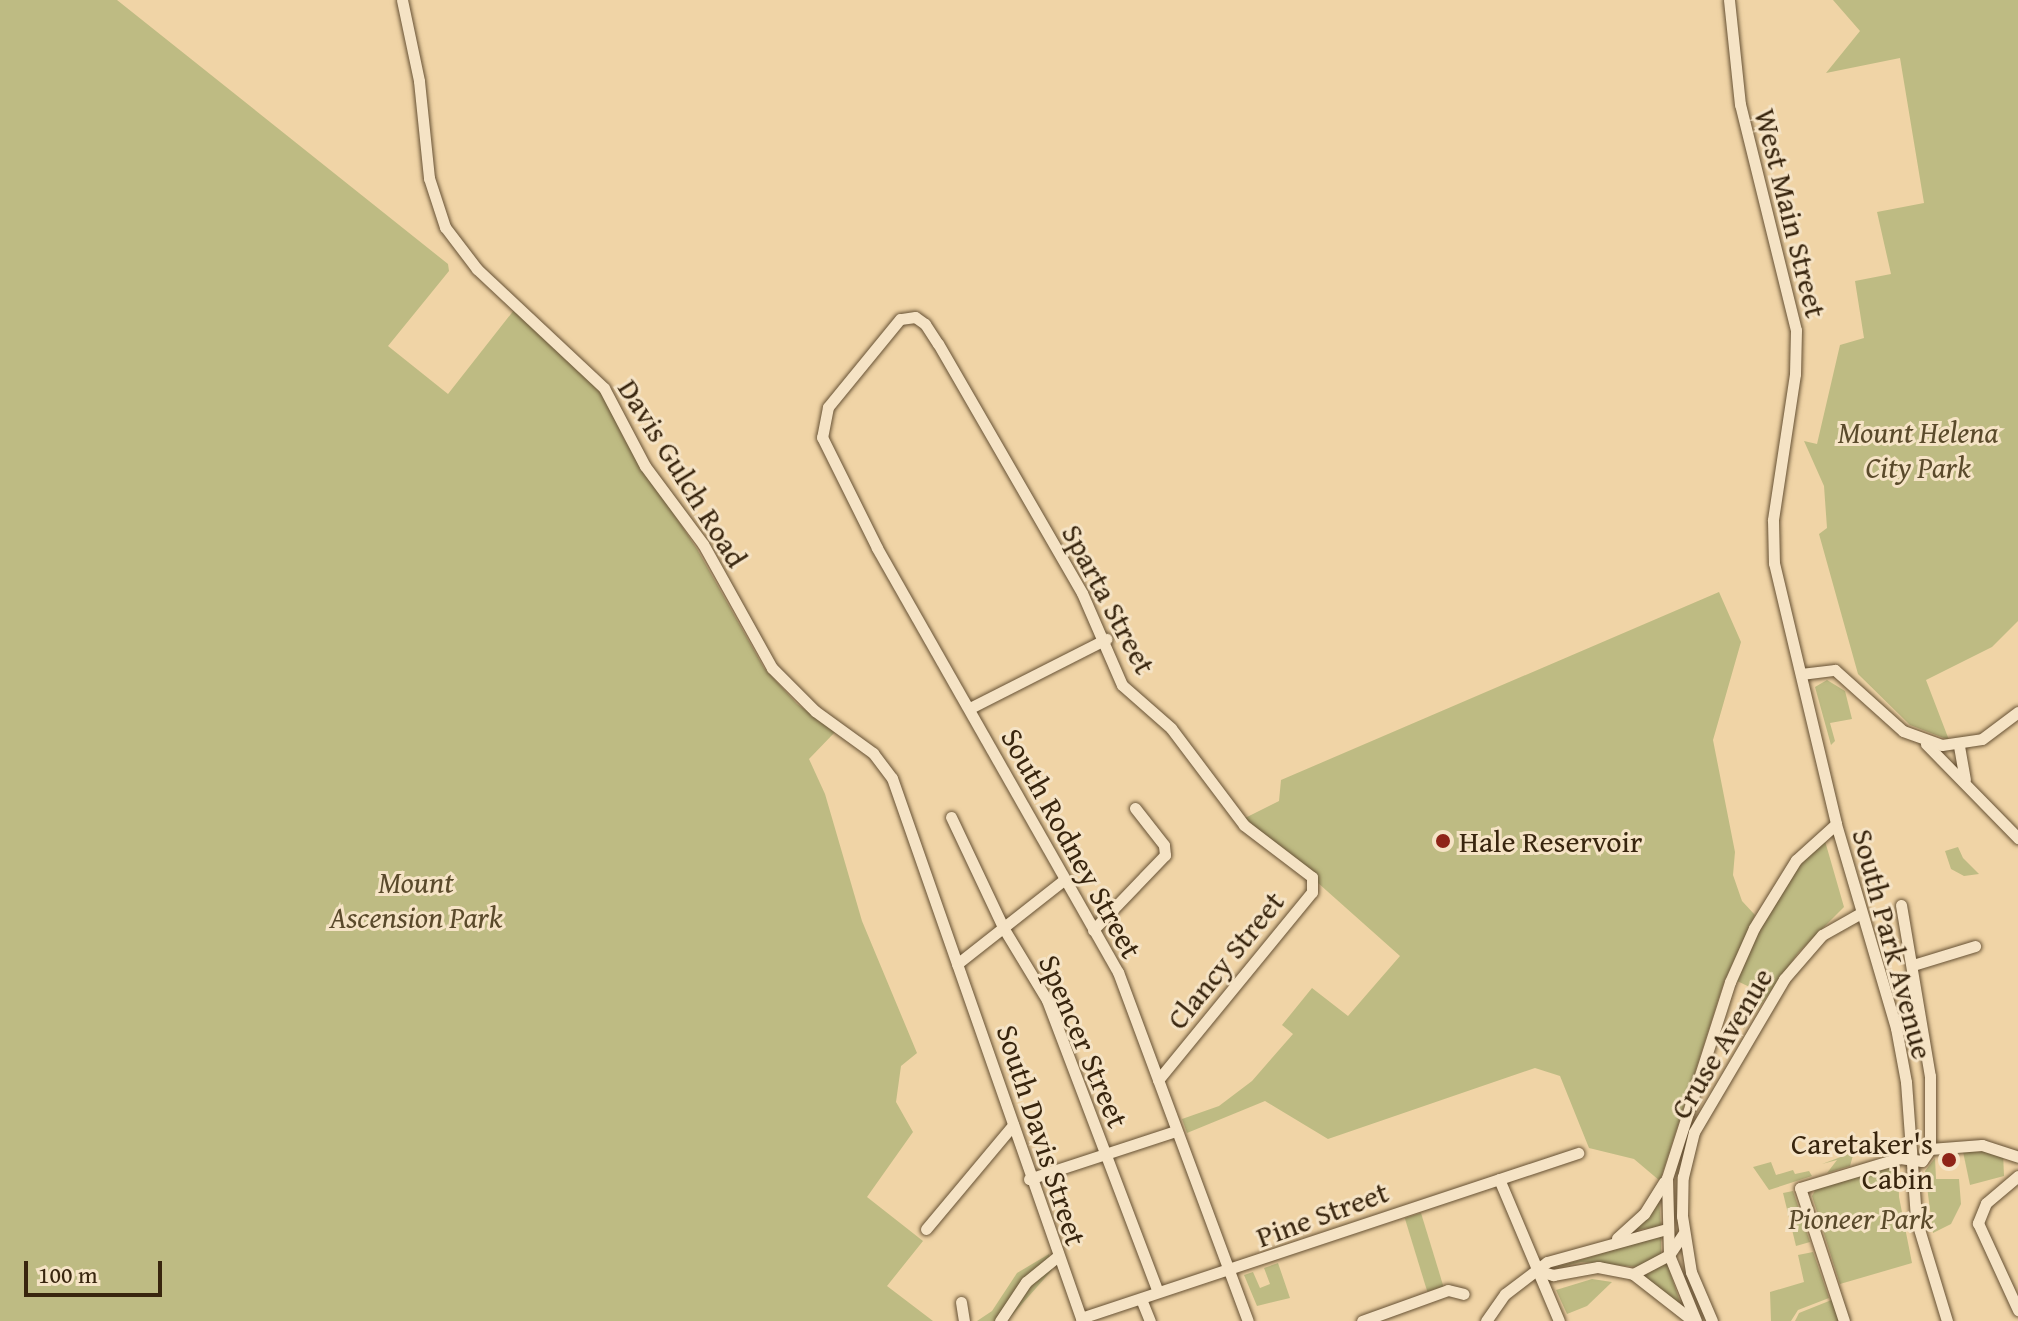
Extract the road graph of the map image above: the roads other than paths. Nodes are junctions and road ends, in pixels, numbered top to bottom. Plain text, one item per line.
1 (402, 0) edge
2 (1729, 0) edge
3 (828, 407) joint
4 (1106, 639) junction
5 (1801, 674) junction
6 (970, 708) junction
7 (2015, 720) edge
8 (1923, 741) junction
9 (1959, 746) junction
10 (1969, 786) junction
11 (1135, 808) dead end
12 (951, 817) dead end
13 (1836, 824) junction
14 (2018, 838) edge
15 (1302, 870) joint
16 (1065, 879) junction
17 (1901, 905) dead end
18 (1861, 913) junction
19 (1004, 929) junction
20 (1093, 930) junction
21 (1975, 946) dead end
22 (957, 964) junction
23 (1913, 965) junction
24 (1158, 1080) junction
25 (1013, 1125) junction
26 (1176, 1131) junction
27 (1935, 1149) junction
28 (1578, 1153) dead end
29 (1106, 1155) junction
30 (2018, 1157) edge
31 (1911, 1162) junction
32 (1667, 1178) junction
33 (1029, 1179) junction
34 (1499, 1179) junction
35 (2014, 1180) edge
36 (926, 1229) dead end
37 (1667, 1229) junction
38 (1617, 1238) junction
39 (1683, 1240) junction
40 (1669, 1255) junction
41 (1057, 1257) junction
42 (1539, 1271) junction
43 (1229, 1272) junction
44 (1633, 1274) junction
45 (1158, 1292) junction
46 (1464, 1294) dead end
47 (1141, 1299) junction
48 (961, 1302) dead end
49 (2018, 1310) edge
50 (1082, 1319) edge
51 (964, 1321) edge
52 (1000, 1321) edge
53 (1150, 1321) edge
54 (1248, 1321) edge
55 (1362, 1321) edge
56 (1486, 1321) edge
57 (1559, 1321) edge
58 (1694, 1321) edge
59 (1712, 1321) edge
60 (1844, 1321) edge
61 (1947, 1321) edge

1 - 22 street, Davis Gulch Road
2 - 5 street, West Main Street
3 - 4 street, Sparta Street
3 - 6 street, South Rodney Street
4 - 6 street
4 - 15 street, Sparta Street
5 - 8 street
5 - 13 street, South Park Avenue
6 - 16 street, South Rodney Street
7 - 9 street
8 - 9 street
8 - 10 street
9 - 10 street
10 - 14 street
11 - 20 street
12 - 19 street, Spencer Street
13 - 18 street, South Park Avenue
13 - 32 street, Cruse Avenue
15 - 24 street, Clancy Street
16 - 19 street
16 - 20 street, South Rodney Street
17 - 23 street
18 - 31 street, South Park Avenue
18 - 39 street, Cruse Avenue
19 - 22 street
19 - 29 street, Spencer Street
20 - 24 street, South Rodney Street
21 - 23 street
22 - 25 street, South Davis Street
23 - 27 street
24 - 26 street, South Rodney Street
25 - 33 street, South Davis Street
25 - 36 street
26 - 29 street
26 - 43 street, South Rodney Street
27 - 30 street
27 - 31 street
28 - 34 street, Pine Street
29 - 33 street
29 - 45 street, Spencer Street
31 - 60 street
31 - 61 street, South Park Avenue
32 - 37 street
32 - 38 street
33 - 41 street, South Davis Street
34 - 42 street
34 - 43 street, Pine Street
35 - 49 street
37 - 38 street
37 - 39 street
37 - 40 street
38 - 42 street
39 - 40 street
39 - 59 street, Cruse Avenue
40 - 44 street
40 - 58 street
41 - 50 street, South Davis Street
41 - 52 street
42 - 44 street
42 - 56 street
42 - 57 street
43 - 45 street, Pine Street
43 - 54 street, South Rodney Street
44 - 58 street
45 - 47 street, Pine Street
46 - 55 street
47 - 50 street, Pine Street
47 - 53 street
48 - 51 street

